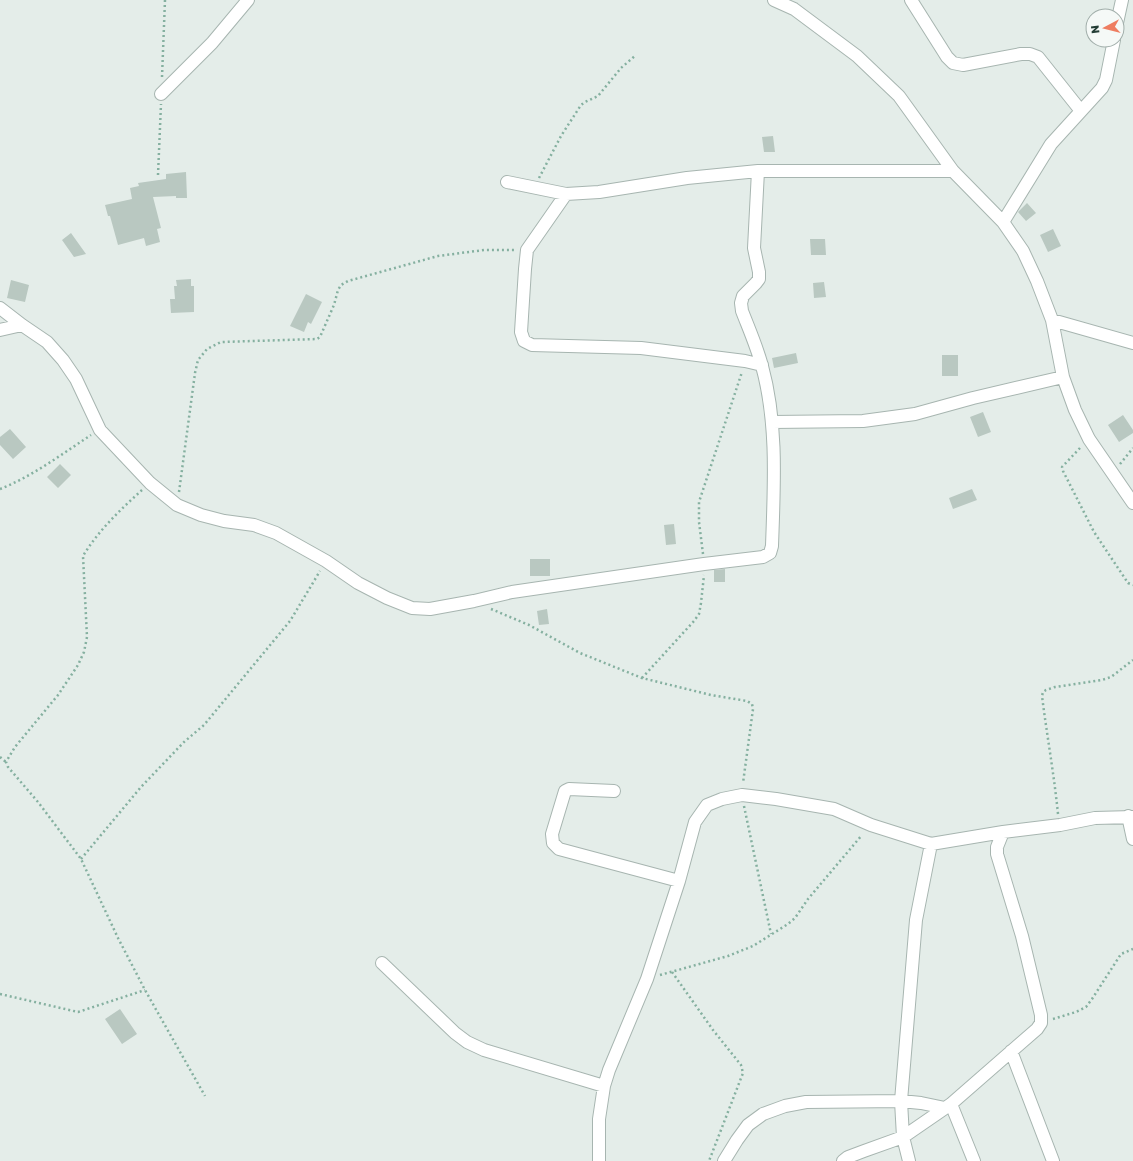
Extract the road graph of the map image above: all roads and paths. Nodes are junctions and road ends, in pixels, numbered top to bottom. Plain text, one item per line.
1 (248, 0) edge
2 (774, 0) edge
3 (911, 0) edge
4 (1112, 48) edge
5 (636, 55) dead end
6 (161, 94) dead end
7 (1081, 111) junction
8 (758, 171) junction
9 (953, 171) junction
10 (507, 182) dead end
11 (534, 187) junction
12 (566, 194) junction
13 (1004, 222) junction
14 (527, 250) junction
15 (0, 308) edge
16 (1052, 320) junction
17 (22, 325) junction
18 (0, 330) edge
19 (1133, 344) edge
20 (745, 361) junction
21 (762, 364) junction
22 (1063, 378) junction
23 (772, 422) junction
24 (100, 430) junction
25 (1089, 439) junction
26 (1133, 448) edge
27 (1112, 473) junction
28 (150, 483) junction
29 (0, 489) edge
30 (1133, 503) edge
31 (177, 505) junction
32 (326, 561) junction
33 (704, 564) junction
34 (1133, 585) edge
35 (474, 601) junction
36 (1133, 660) edge
37 (642, 678) junction
38 (0, 757) edge
39 (6, 762) junction
40 (614, 791) dead end
41 (742, 795) junction
42 (1130, 816) edge
43 (870, 825) junction
44 (1060, 825) junction
45 (1002, 832) junction
46 (1133, 839) edge
47 (932, 844) junction
48 (81, 859) junction
49 (679, 881) junction
50 (771, 934) junction
51 (1133, 949) edge
52 (382, 963) dead end
53 (672, 972) junction
54 (647, 979) junction
55 (145, 990) junction
56 (0, 994) edge
57 (1041, 1023) junction
58 (1011, 1051) junction
59 (604, 1086) junction
60 (205, 1096) dead end
61 (901, 1102) junction
62 (948, 1106) junction
63 (903, 1137) junction
64 (599, 1161) edge
65 (709, 1161) edge
66 (724, 1161) edge
67 (843, 1161) edge
68 (909, 1161) edge
69 (974, 1161) edge
70 (1053, 1161) edge

1 - 6 street
2 - 9 street
3 - 7 street
4 - 7 street
5 - 11 path
7 - 13 street
8 - 9 street
8 - 12 street
8 - 21 street
9 - 13 street
10 - 11 street
11 - 12 street
12 - 14 street
13 - 16 street
14 - 20 street
14 - 31 path
15 - 17 street
16 - 19 street
16 - 22 street
17 - 18 street
17 - 24 street
20 - 21 street
20 - 33 path
21 - 23 street
22 - 23 street
22 - 25 street
23 - 33 street
24 - 28 street
24 - 29 path
25 - 27 street
25 - 34 path
26 - 27 path
27 - 30 street
28 - 31 street
28 - 39 path
31 - 32 street
32 - 35 street
32 - 48 path
33 - 35 street
33 - 37 path
35 - 37 path
36 - 44 path
37 - 41 path
38 - 39 path
39 - 48 path
40 - 49 street
41 - 43 street
41 - 49 street
41 - 50 path
42 - 44 street
42 - 46 street
43 - 47 street
43 - 50 path
44 - 45 street
45 - 47 street
45 - 57 street
47 - 61 street
48 - 55 path
49 - 54 street
50 - 53 path
51 - 57 path
52 - 59 street
53 - 54 path
53 - 65 path
54 - 59 street
55 - 56 path
55 - 60 path
57 - 58 street
58 - 62 street
58 - 70 street
59 - 64 street
61 - 62 street
61 - 63 street
61 - 66 street
62 - 63 street
62 - 69 street
63 - 67 street
63 - 68 street

